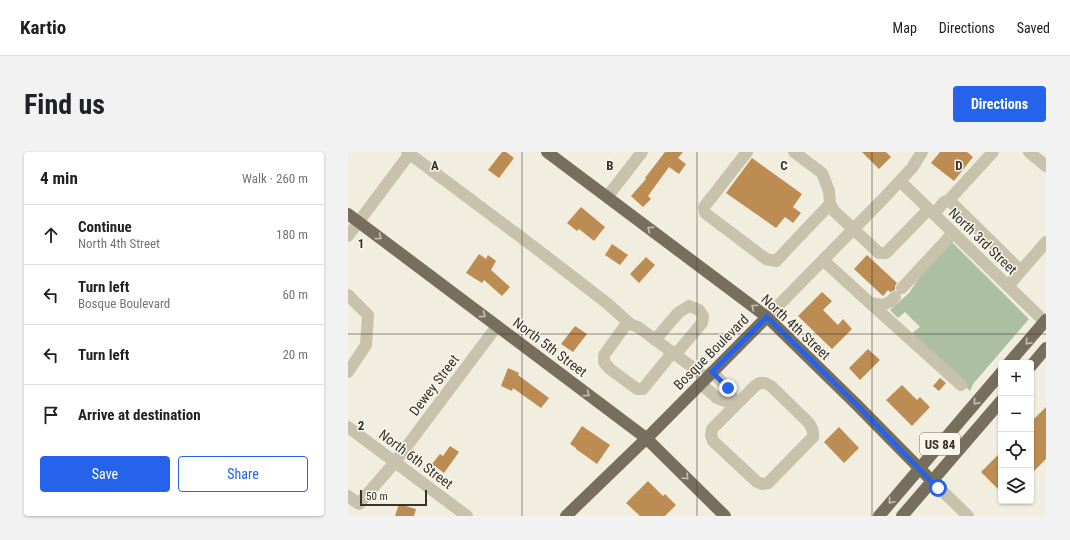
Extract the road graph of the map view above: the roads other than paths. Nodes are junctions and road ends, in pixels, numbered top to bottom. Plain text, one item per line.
1 (547, 152) edge
2 (642, 152) edge
3 (747, 152) edge
4 (794, 152) edge
5 (922, 152) edge
6 (993, 152) edge
7 (1029, 152) edge
8 (409, 153) edge
9 (1046, 166) edge
10 (900, 181) junction
11 (607, 197) junction
12 (949, 200) junction
13 (830, 204) junction
14 (931, 212) junction
15 (348, 214) edge
16 (359, 222) junction
17 (975, 226) junction
18 (854, 229) junction
19 (348, 236) edge
20 (958, 237) junction
21 (1046, 242) edge
22 (823, 260) junction
23 (1020, 271) junction
24 (1008, 286) junction
25 (348, 295) edge
26 (870, 303) junction
27 (767, 317) junction
28 (1045, 321) edge
29 (630, 324) junction
30 (497, 326) junction
31 (655, 340) junction
32 (1046, 348) edge
33 (674, 354) junction
34 (1012, 360) edge
35 (1034, 362) edge
36 (348, 372) edge
37 (998, 377) edge
38 (706, 378) junction
39 (961, 384) dead end
40 (998, 404) edge
41 (735, 405) junction
42 (348, 427) edge
43 (646, 438) junction
44 (395, 462) junction
45 (919, 469) junction
46 (932, 481) junction
47 (348, 496) edge
48 (467, 516) edge
49 (566, 516) edge
50 (725, 516) edge
51 (878, 516) edge
52 (902, 516) edge
53 (968, 516) edge

1 - 11 main road, North 4th Street
2 - 11 street
3 - 13 street
4 - 13 street
5 - 10 street, Bosque Boulevard
6 - 12 street
7 - 9 street
8 - 16 street
8 - 29 street
10 - 14 street, North 3rd Street
10 - 18 street, Bosque Boulevard
27 -> 11 main road, North 4th Street
12 - 14 street
12 - 17 street
13 - 18 street
14 - 18 street
14 - 20 street, North 3rd Street
15 - 16 main road, North 5th Street
16 - 19 street
16 -> 30 main road, North 5th Street
17 - 20 street
17 - 23 street
18 - 22 street, Bosque Boulevard
20 - 24 street, North 3rd Street
20 - 26 street
21 - 23 street
22 - 26 street
22 - 27 street, Bosque Boulevard
23 - 24 street
24 - 28 street, North 3rd Street
25 - 36 street
26 - 39 street
27 - 38 main road, Bosque Boulevard
27 - 45 main road, North 4th Street
28 -> 34 main road
29 - 31 street
29 - 33 street
30 -> 43 main road, North 5th Street
30 - 44 street, Dewey Street
31 - 33 street
31 - 33 street
32 - 35 main road
33 - 38 street
37 -> 45 main road, US 84
38 - 41 street
38 - 41 street
38 - 43 main road, Bosque Boulevard
40 - 46 main road, US 84
41 - 41 street
42 - 44 street, North 6th Street
43 - 49 main road, Bosque Boulevard
43 -> 50 main road, North 5th Street
44 - 47 street, Dewey Street
44 - 48 street, North 6th Street
45 - 46 main road, North 4th Street
45 -> 51 main road, US 84
46 - 52 main road, US 84
46 - 53 street, North 4th Street

